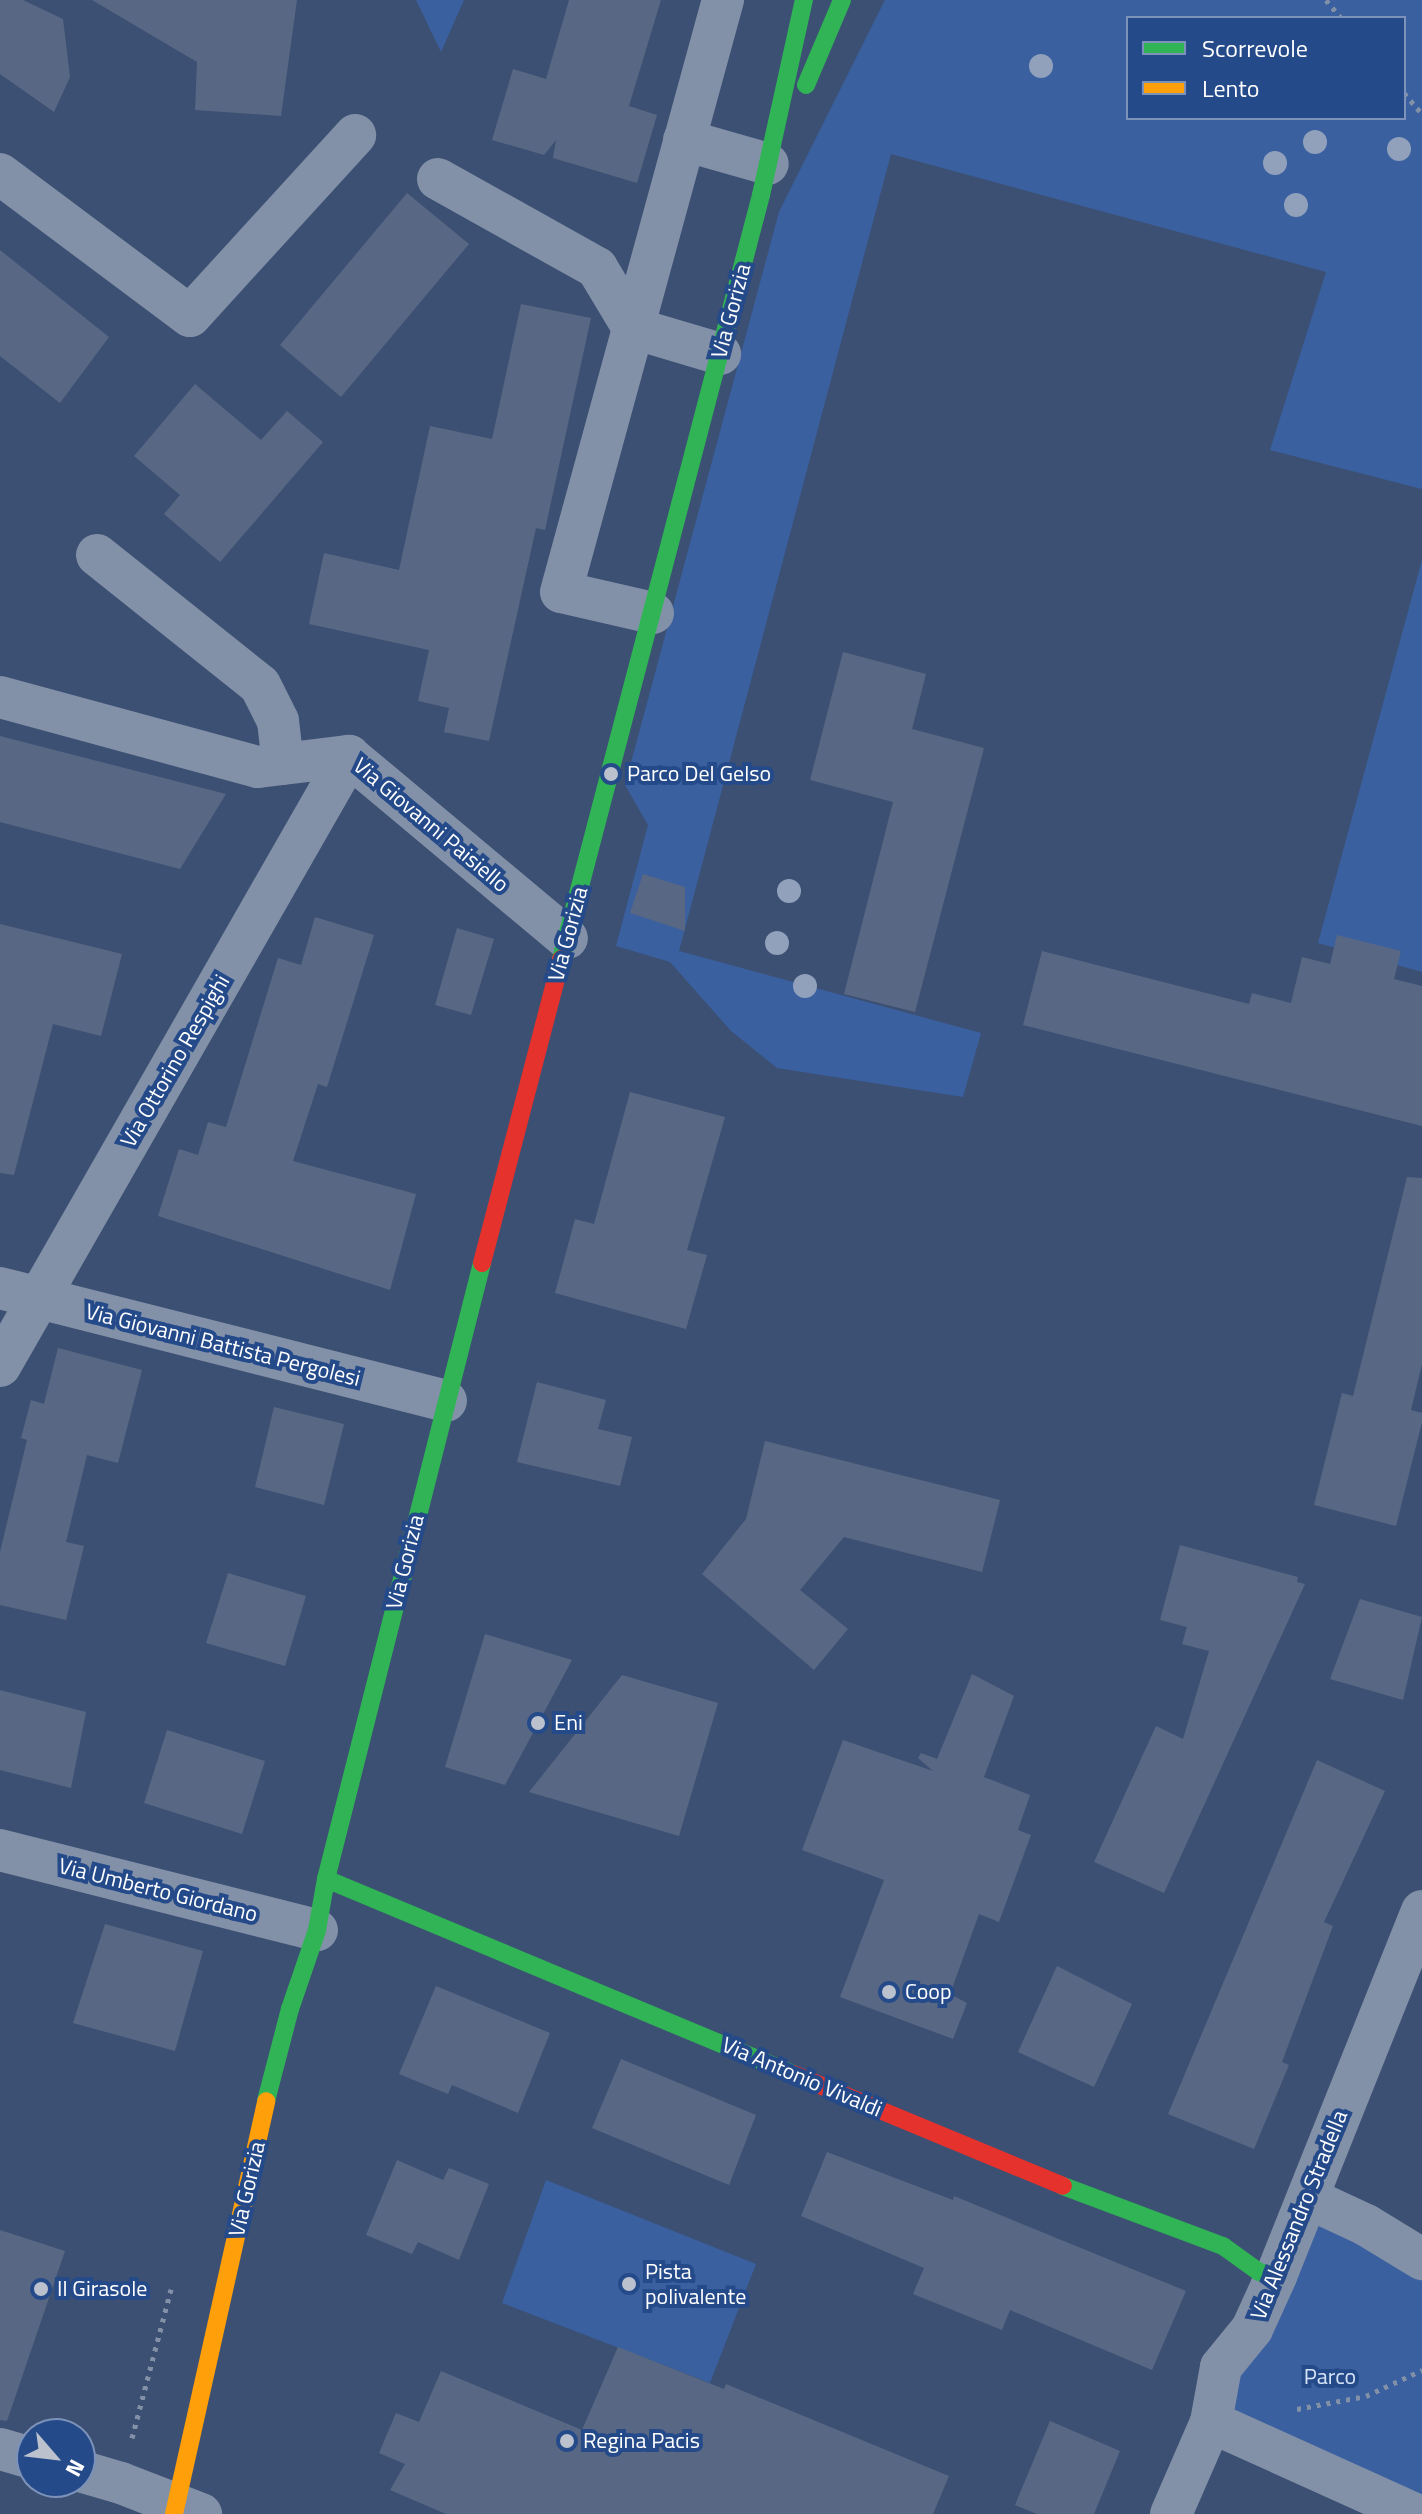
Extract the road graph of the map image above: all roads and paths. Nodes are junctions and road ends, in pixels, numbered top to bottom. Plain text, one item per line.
1 (723, 0) edge
2 (804, 0) edge
3 (842, 0) edge
4 (1326, 0) edge
5 (1339, 16) edge
6 (1406, 95) edge
7 (1422, 114) edge
8 (355, 135) dead end
9 (684, 140) junction
10 (0, 174) edge
11 (438, 179) dead end
12 (765, 179) junction
13 (633, 328) junction
14 (720, 354) junction
15 (97, 555) dead end
16 (653, 613) junction
17 (0, 697) edge
18 (349, 756) junction
19 (283, 764) junction
20 (567, 938) junction
21 (19, 1293) edge
22 (0, 1366) edge
23 (446, 1401) junction
24 (0, 1850) edge
25 (326, 1879) junction
26 (1422, 1911) edge
27 (317, 1930) junction
28 (1308, 2198) junction
29 (1422, 2259) edge
30 (1276, 2276) junction
31 (1422, 2370) edge
32 (1211, 2422) junction
33 (1260, 2444) junction
34 (96, 2477) edge
35 (183, 2511) edge
36 (1171, 2514) edge
37 (1415, 2514) edge

1 - 9 street
2 - 12 main road, Via Gorizia
3 - 12 main road, Via Gorizia
4 - 5 path
6 - 7 path
8 - 10 street
9 - 12 street
9 - 13 street
11 - 13 street
12 - 14 main road, Via Gorizia
13 - 14 street
13 - 16 street
14 - 16 main road, Via Gorizia
15 - 19 street
16 - 20 main road, Via Gorizia
17 - 19 street, Via Giovanni Paisiello
18 - 19 street, Via Giovanni Paisiello
18 - 20 street, Via Giovanni Paisiello
18 - 21 street, Via Ottorino Respighi
20 - 23 main road, Via Gorizia
21 - 22 street, Via Ottorino Respighi
21 - 23 street, Via Giovanni Battista Pergolesi
23 - 25 main road, Via Gorizia
24 - 27 street, Via Umberto Giordano
25 - 27 main road, Via Gorizia
25 - 30 main road, Via Antonio Vivaldi
26 - 28 street, Via Alessandro Stradella
27 - 35 main road, Via Gorizia
28 - 29 street
28 - 30 street, Via Alessandro Stradella
30 - 32 street, Via Alessandro Stradella
31 - 33 path
32 - 33 street
32 - 36 street, Via Alessandro Stradella
33 - 37 street
34 - 35 street

